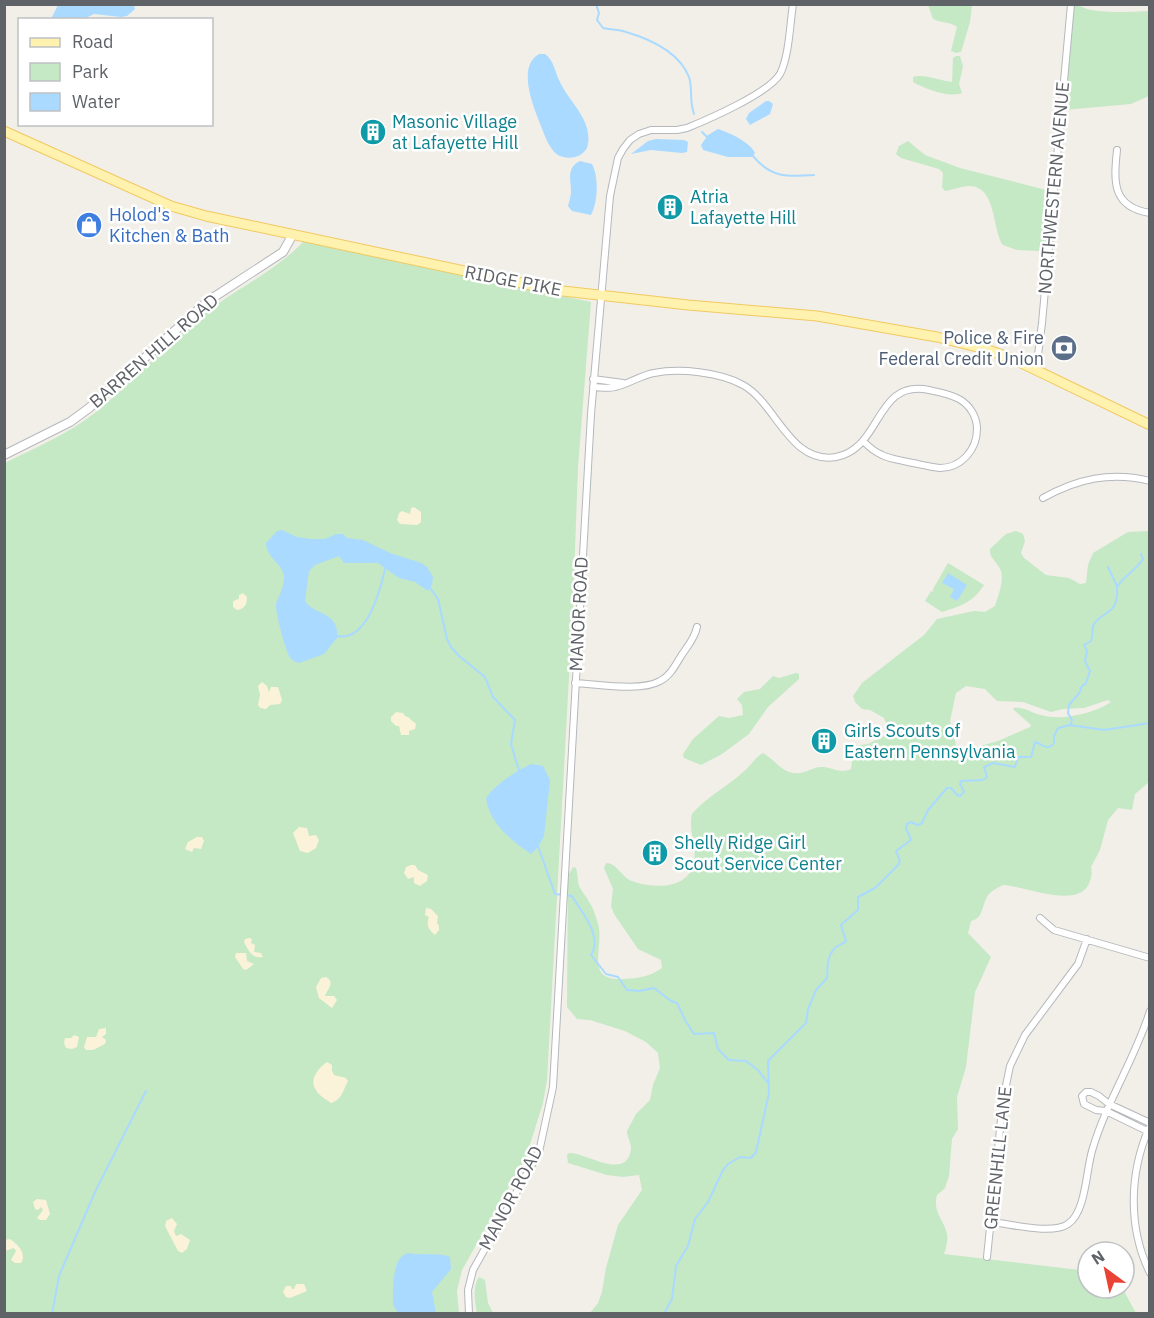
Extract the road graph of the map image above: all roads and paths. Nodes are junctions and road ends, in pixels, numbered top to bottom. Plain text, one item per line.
1 (793, 4) edge
2 (1071, 4) edge
3 (4, 131) edge
4 (1118, 150) dead end
5 (1149, 213) edge
6 (293, 234) junction
7 (600, 296) junction
8 (1036, 371) junction
9 (593, 379) junction
10 (624, 384) junction
11 (593, 387) junction
12 (1149, 425) edge
13 (864, 442) junction
14 (4, 455) edge
15 (1149, 481) edge
16 (1043, 498) dead end
17 (697, 627) dead end
18 (575, 683) junction
19 (1040, 918) dead end
20 (1087, 939) junction
21 (1149, 958) edge
22 (1149, 1011) edge
23 (1109, 1104) junction
24 (1106, 1111) junction
25 (1149, 1127) edge
26 (991, 1222) junction
27 (987, 1257) dead end
28 (1149, 1273) edge
29 (469, 1314) edge

1 - 7 street, MANOR ROAD
2 - 8 street, NORTHWESTERN AVENUE
3 - 6 main road, RIDGE PIKE
4 - 5 street
6 - 7 main road, RIDGE PIKE
6 - 14 street, BARREN HILL ROAD
7 - 8 main road, RIDGE PIKE
7 - 9 street, MANOR ROAD
8 - 12 main road, RIDGE PIKE
9 - 10 street
9 - 11 street, MANOR ROAD
10 - 11 street
10 - 13 street
11 - 18 street, MANOR ROAD
13 - 13 street
15 - 16 street
17 - 18 street
18 - 29 street, MANOR ROAD
19 - 20 street
20 - 21 street
20 - 26 street, GREENHILL LANE
22 - 23 street
23 - 24 street
23 - 24 street
23 - 25 street
24 - 25 street
24 - 26 street
25 - 28 street
26 - 27 street, GREENHILL LANE

